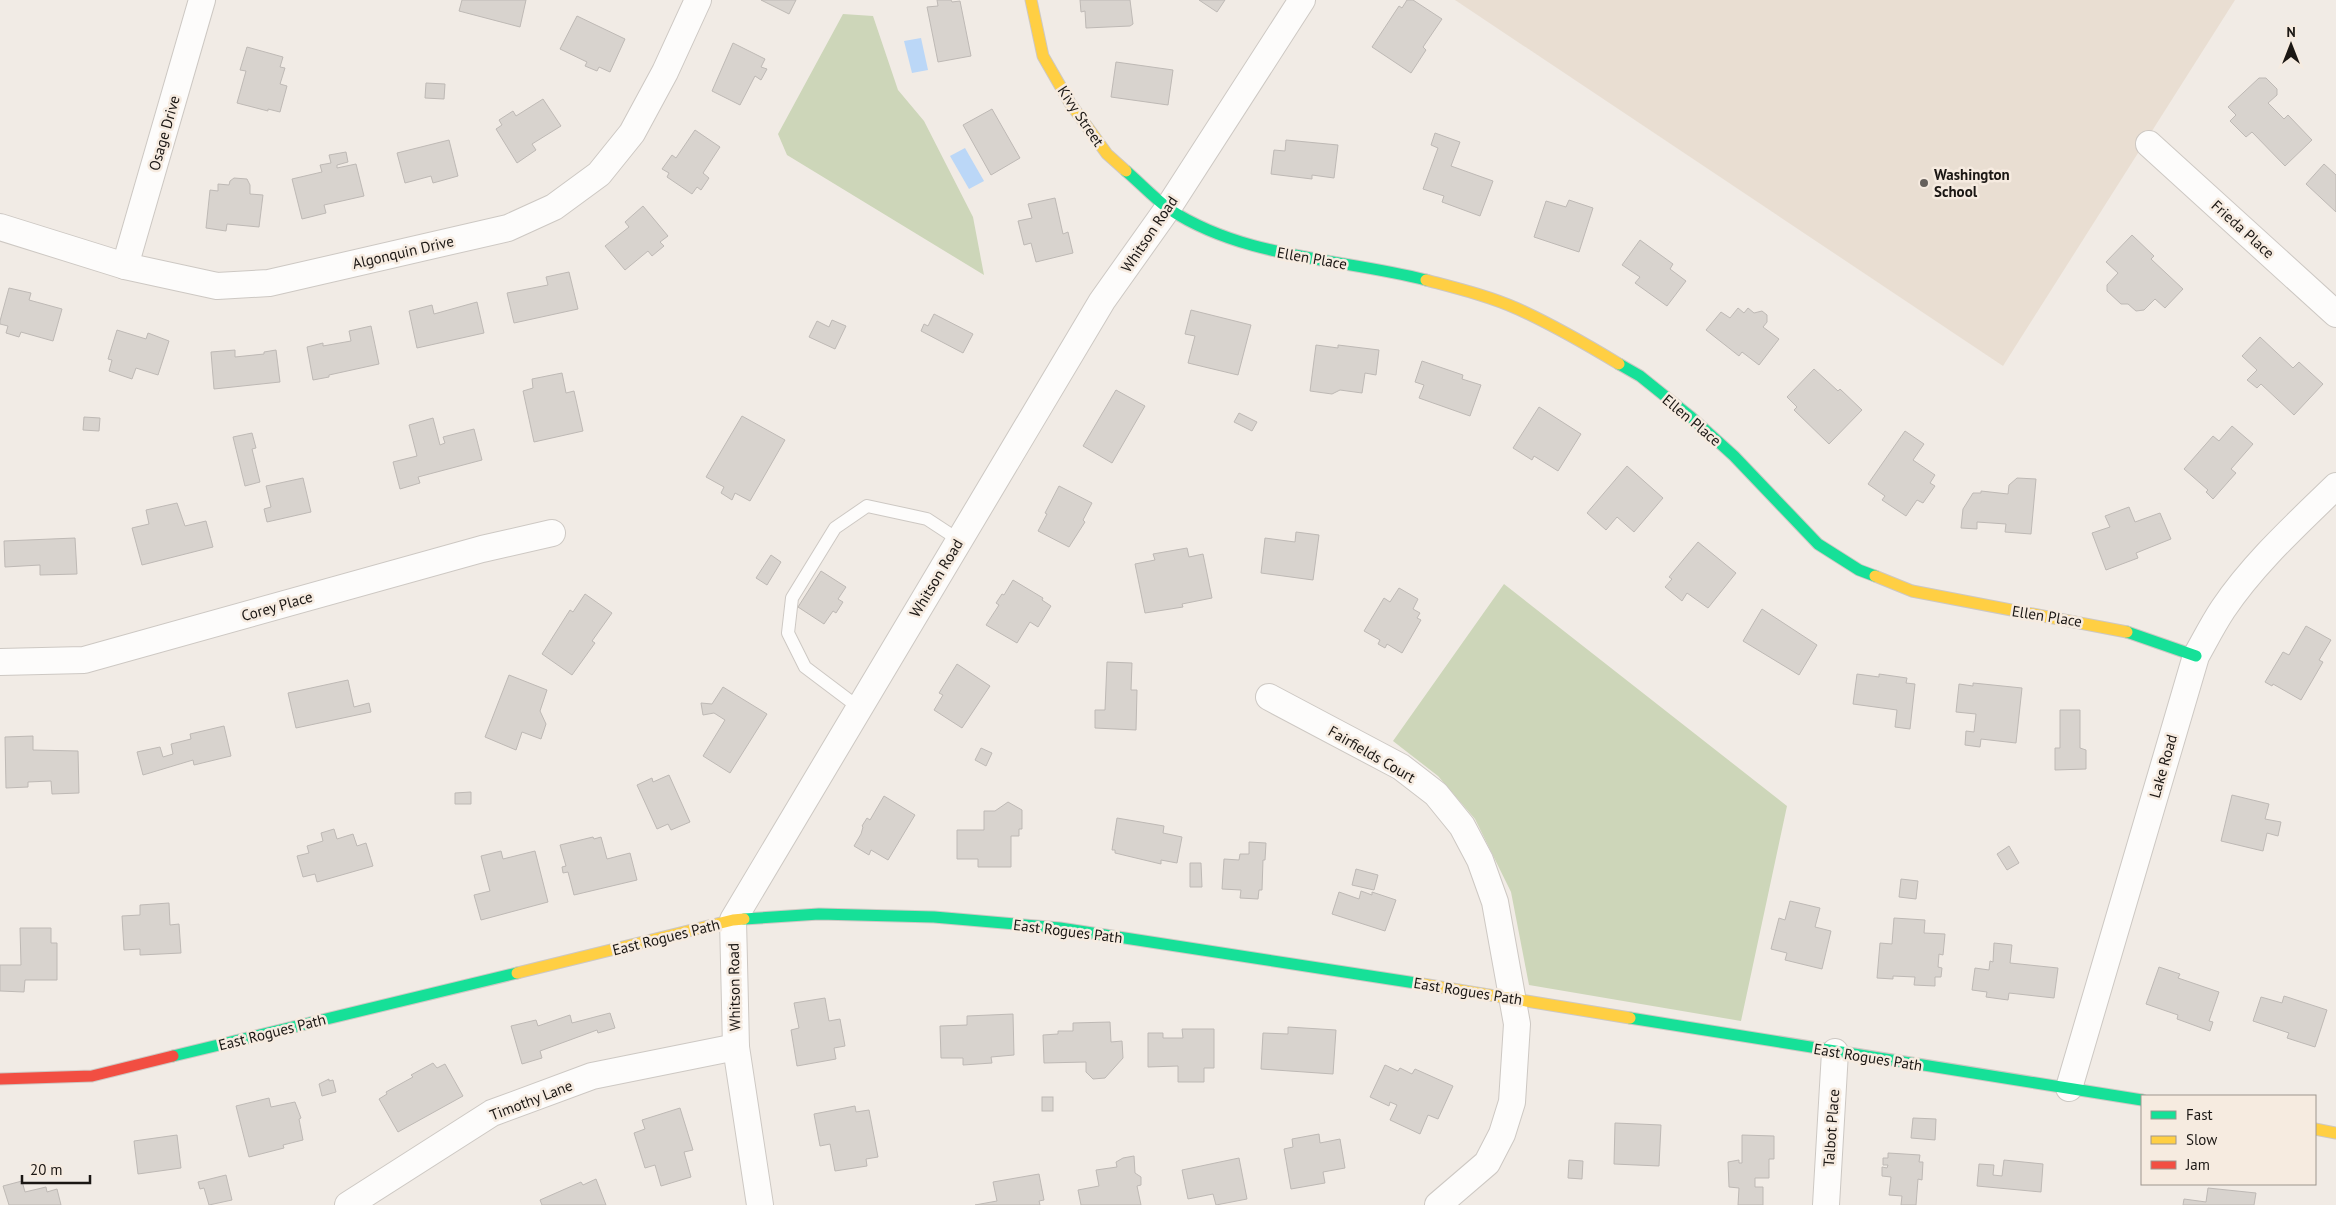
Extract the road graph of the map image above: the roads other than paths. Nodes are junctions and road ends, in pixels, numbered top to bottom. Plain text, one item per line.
1 (202, 0) edge
2 (1031, 0) edge
3 (1302, 0) edge
4 (693, 2) edge
5 (2149, 144) dead end
6 (1168, 208) junction
7 (0, 227) edge
8 (125, 266) junction
9 (2336, 314) edge
10 (2332, 499) edge
11 (552, 533) dead end
12 (959, 540) junction
13 (2196, 656) junction
14 (0, 662) edge
15 (1269, 697) dead end
16 (858, 707) junction
17 (732, 920) junction
18 (1513, 998) junction
19 (736, 1047) junction
20 (1835, 1052) junction
21 (0, 1079) edge
22 (2069, 1088) junction
23 (2141, 1100) edge
24 (2316, 1129) edge
25 (2336, 1133) edge
26 (348, 1205) edge
27 (760, 1205) edge
28 (1438, 1205) edge
29 (1826, 1205) edge

1 - 8 street, Osage Drive
2 - 6 street, Kivy Street
3 - 6 street, Whitson Road
4 - 8 street, Algonquin Drive
5 - 9 street, Frieda Place
6 - 12 street, Whitson Road
6 - 13 street, Ellen Place
7 - 8 street, Algonquin Drive
10 - 13 street, Lake Road
11 - 14 street, Corey Place
12 - 16 street, Whitson Road
12 - 16 lane
13 - 22 street, Lake Road
15 - 18 street, Fairfields Court
16 - 17 street, Whitson Road
17 - 18 street, East Rogues Path
17 - 19 street, Whitson Road
17 - 21 street, East Rogues Path
18 - 20 street, East Rogues Path
18 - 28 street, Fairfields Court
19 - 26 street, Timothy Lane
19 - 27 street, Whitson Road
20 - 22 street, East Rogues Path
20 - 29 street, Talbot Place
22 - 23 street, East Rogues Path
24 - 25 street

